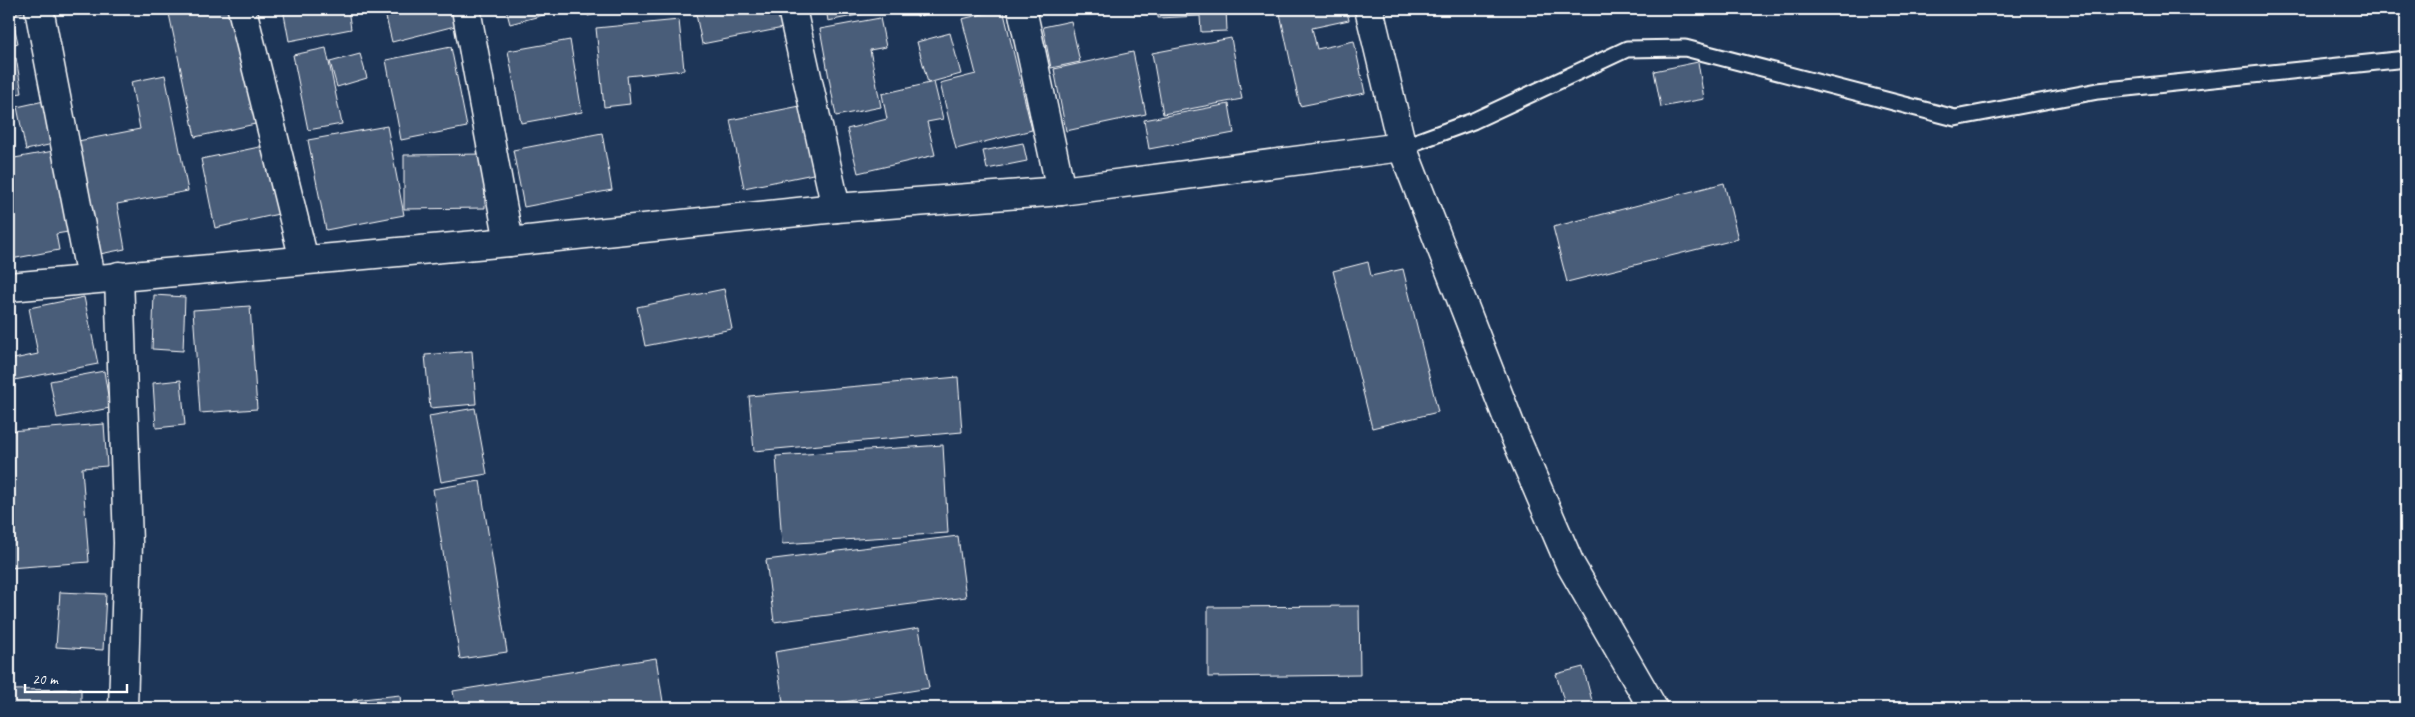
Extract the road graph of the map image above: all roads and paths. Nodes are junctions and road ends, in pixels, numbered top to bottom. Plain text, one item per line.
1 (39, 9) edge
2 (242, 9) edge
3 (466, 9) edge
4 (792, 9) edge
5 (1022, 9) edge
6 (1369, 9) edge
7 (2406, 59) edge
8 (1402, 148) junction
9 (1061, 191) junction
10 (836, 208) junction
11 (509, 242) junction
12 (304, 260) junction
13 (119, 276) junction
14 (91, 278) junction
15 (9, 287) edge
16 (123, 708) edge
17 (1653, 708) edge

1 - 14 street
2 - 12 street
3 - 11 street
4 - 10 street
5 - 9 street
6 - 8 street
7 - 8 lane
8 - 9 street
8 - 17 street
9 - 10 street
10 - 11 street
11 - 12 street
12 - 13 street
13 - 14 street
13 - 16 street
14 - 15 street

